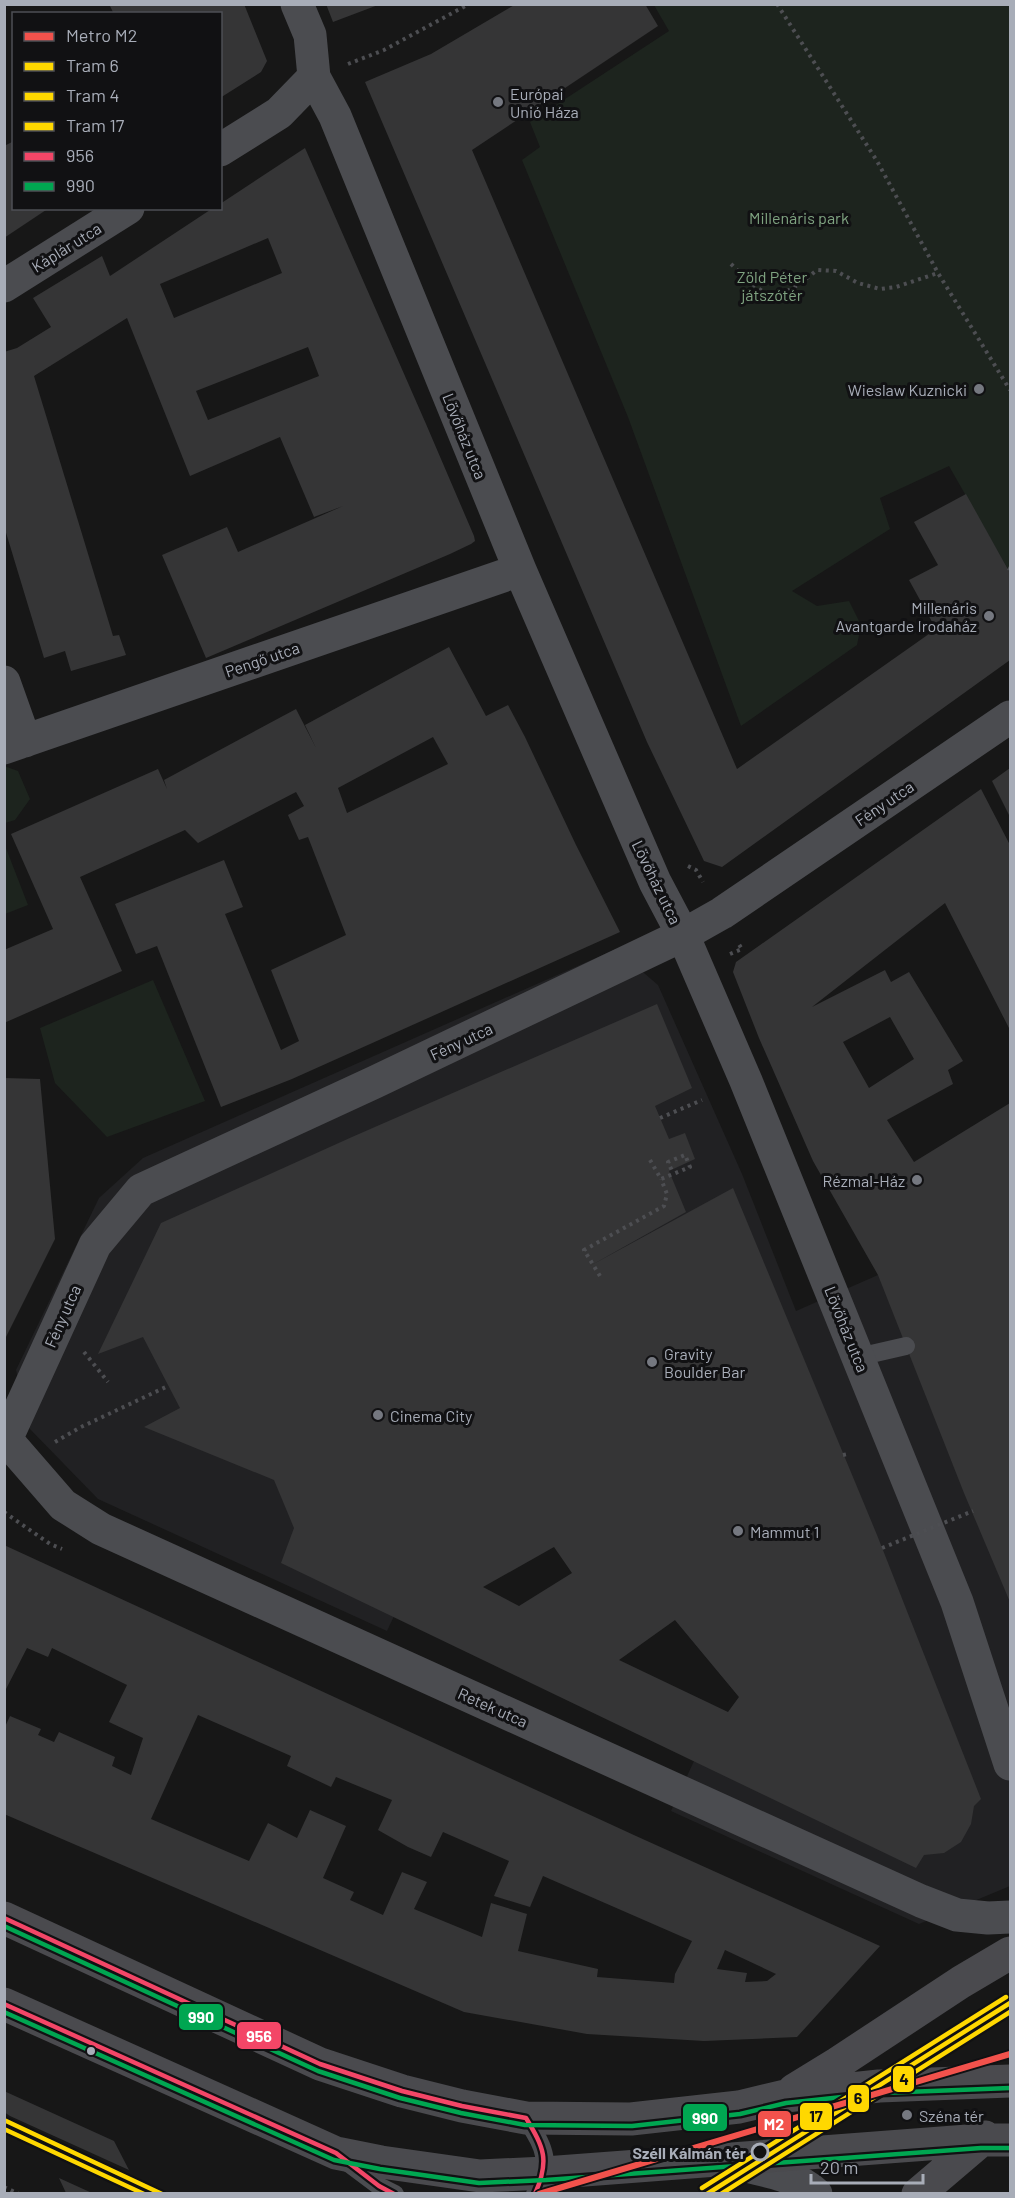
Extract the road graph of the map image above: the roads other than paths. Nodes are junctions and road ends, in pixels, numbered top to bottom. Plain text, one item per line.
1 (297, 4) edge
2 (314, 77) junction
3 (222, 149) edge
4 (125, 210) edge
5 (4, 286) edge
6 (520, 570) junction
7 (4, 682) edge
8 (1011, 717) edge
9 (14, 745) edge
10 (683, 935) junction
11 (906, 1346) dead end
12 (858, 1357) junction
13 (5, 1440) edge
14 (1011, 1764) edge
15 (1011, 1917) edge
16 (4, 1918) edge
17 (1011, 1953) edge
18 (4, 2004) edge
19 (1011, 2081) edge
20 (785, 2096) junction
21 (526, 2118) junction
22 (1011, 2118) edge
23 (996, 2140) edge
24 (336, 2153) junction
25 (723, 2161) junction
26 (540, 2183) edge
27 (394, 2193) edge
28 (816, 2193) edge
29 (918, 2193) edge

1 - 2 street, Lövőház utca
2 - 3 street
2 - 6 street, Lövőház utca
4 - 5 street, Káplár utca
6 - 9 street, Pengő utca
6 - 10 street, Lövőház utca
7 - 9 street
8 - 10 street, Fény utca
10 - 12 street, Lövőház utca
10 - 13 street, Fény utca
11 - 12 lane
12 - 14 street, Lövőház utca
13 - 15 street, Retek utca
16 - 21 main road
17 - 20 main road
18 - 24 main road
19 - 20 main road
20 - 21 main road
21 - 26 lane
22 - 23 main road
23 - 25 main road
23 - 29 main road
24 - 26 main road
24 - 27 lane
25 - 26 main road
25 - 28 street

